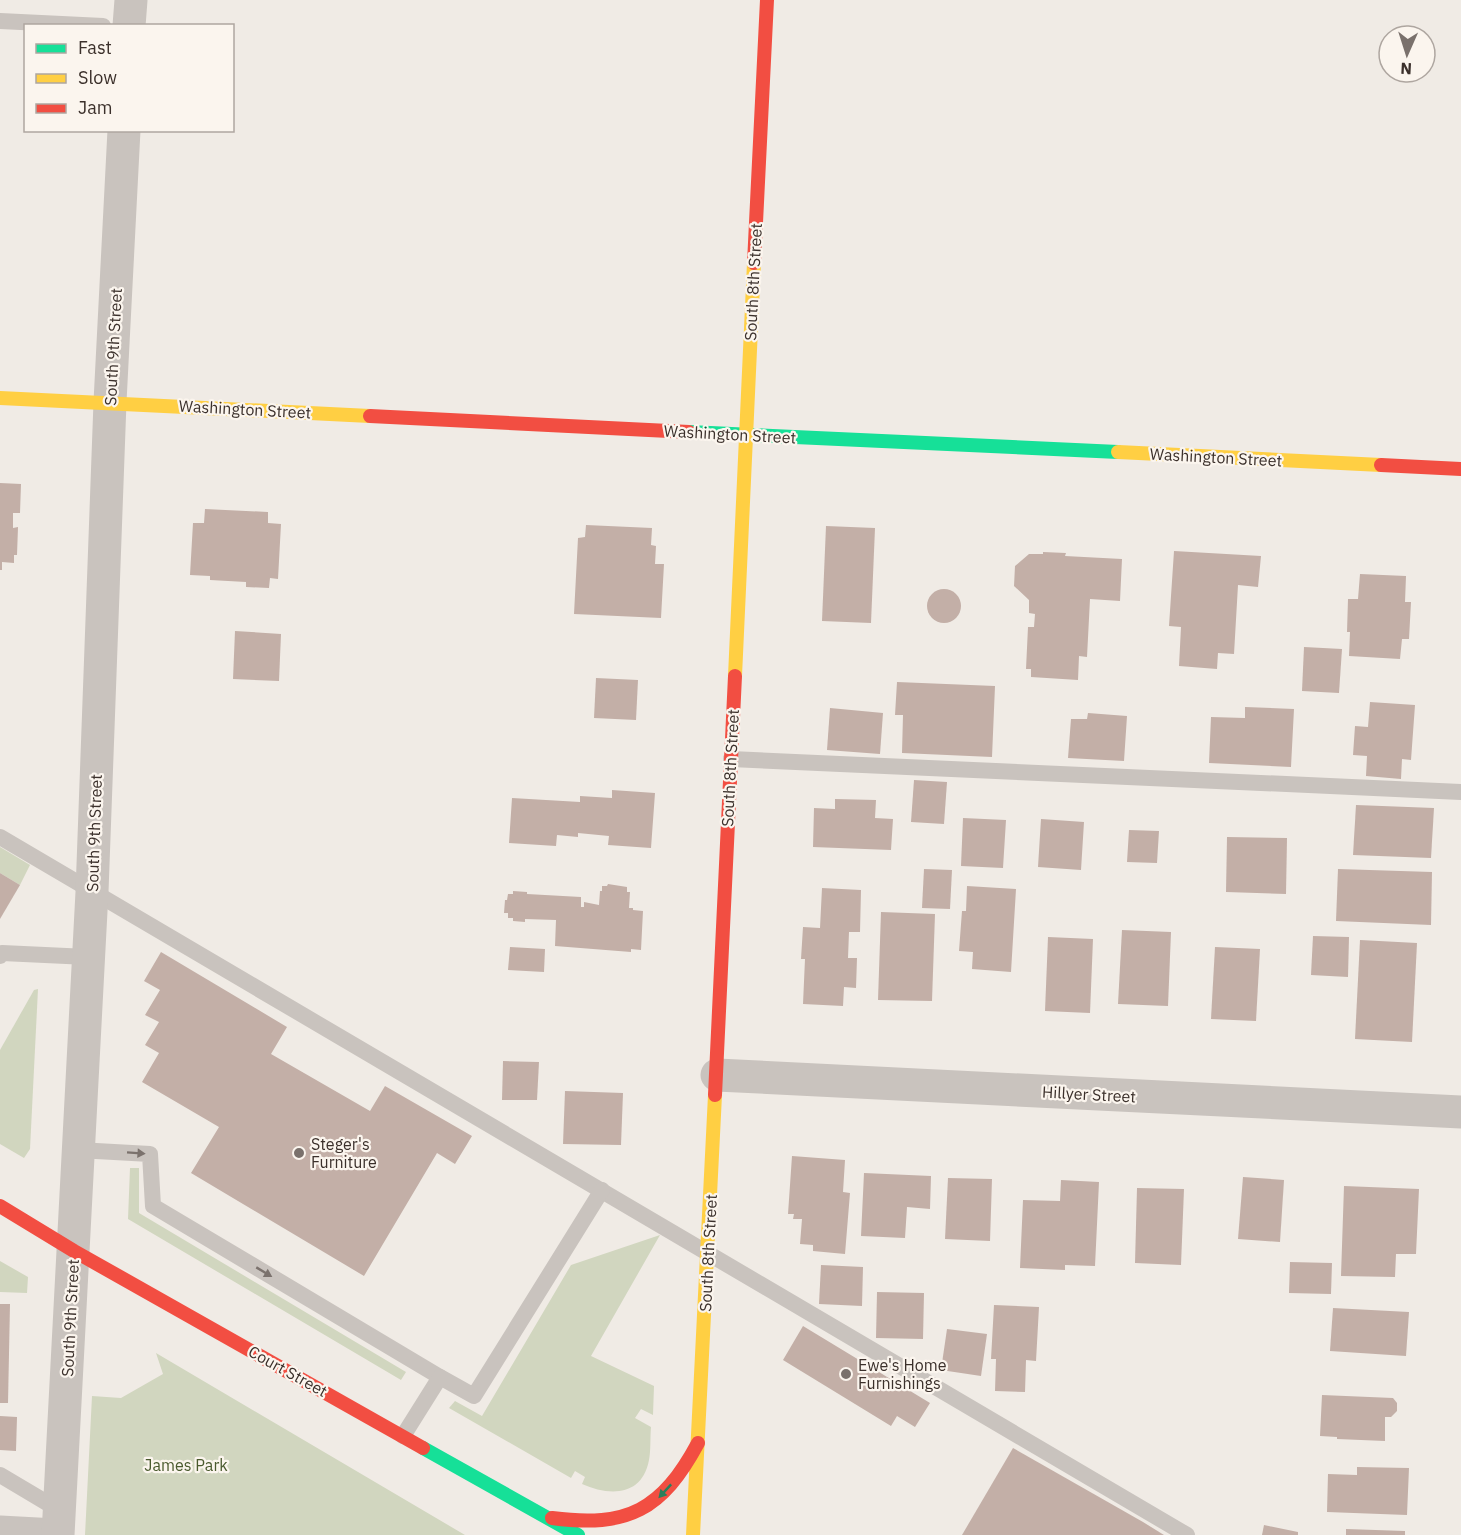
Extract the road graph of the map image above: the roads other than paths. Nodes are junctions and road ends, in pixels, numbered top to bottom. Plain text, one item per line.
1 (131, 0) edge
2 (767, 0) edge
3 (0, 21) edge
4 (62, 24) edge
5 (129, 24) edge
6 (124, 132) edge
7 (0, 398) edge
8 (110, 402) junction
9 (745, 435) junction
10 (1461, 469) edge
11 (731, 759) junction
12 (1461, 792) edge
13 (0, 837) edge
14 (92, 892) junction
15 (0, 956) edge
16 (88, 957) junction
17 (717, 1075) junction
18 (1461, 1112) edge
19 (78, 1150) junction
20 (602, 1190) junction
21 (0, 1206) edge
22 (74, 1251) junction
23 (708, 1252) junction
24 (440, 1377) junction
25 (403, 1436) junction
26 (698, 1443) junction
27 (0, 1475) edge
28 (545, 1517) junction
29 (58, 1527) edge
30 (0, 1532) edge
31 (578, 1535) edge
32 (693, 1535) edge
33 (1187, 1535) edge

1 - 5 street
2 - 9 street, South 8th Street
3 - 4 lane
6 - 8 street, South 9th Street
7 - 8 street, Washington Street
8 - 9 street, Washington Street
8 - 14 street, South 9th Street
9 - 10 street, Washington Street
9 - 11 street, South 8th Street
11 - 12 lane
11 - 17 street, South 8th Street
13 - 14 lane
14 - 16 street, South 9th Street
14 - 20 lane
15 - 16 lane
16 - 19 street, South 9th Street
17 - 18 street, Hillyer Street
17 - 23 street, South 8th Street
19 - 22 street, South 9th Street
19 -> 24 lane
20 - 23 lane
20 - 24 lane
21 - 22 street, Court Street
22 - 25 street, Court Street
22 - 29 street, South 9th Street
23 - 26 street, South 8th Street
23 - 33 lane
24 - 25 lane
25 - 28 street, Court Street
26 -> 28 street
26 - 32 street, South 8th Street
27 - 29 lane
28 - 31 street, Court Street
29 - 30 street

